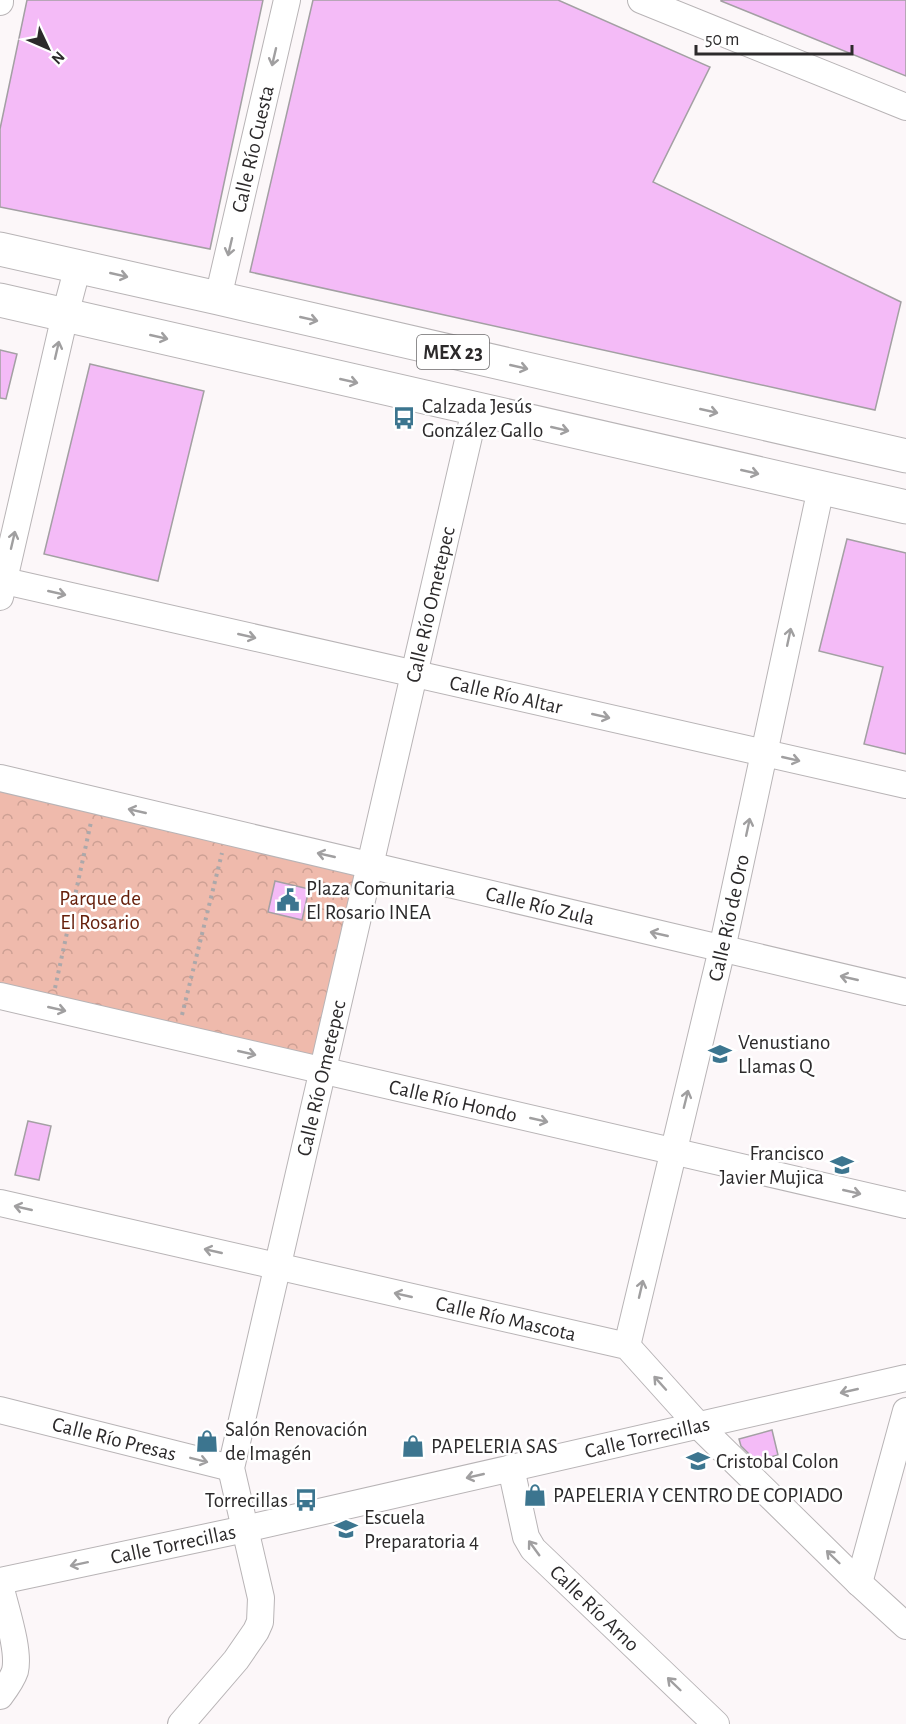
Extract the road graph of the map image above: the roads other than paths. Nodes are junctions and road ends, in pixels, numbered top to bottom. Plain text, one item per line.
1 (287, 0) edge
2 (641, 0) edge
3 (906, 107) edge
4 (0, 249) edge
5 (78, 267) junction
6 (218, 298) junction
7 (0, 300) edge
8 (65, 315) junction
9 (475, 410) junction
10 (906, 456) edge
11 (821, 488) junction
12 (906, 507) edge
13 (1, 586) edge
14 (414, 674) junction
15 (764, 753) junction
16 (0, 778) edge
17 (906, 785) edge
18 (370, 866) junction
19 (722, 949) junction
20 (906, 992) edge
21 (0, 996) edge
22 (323, 1070) junction
23 (674, 1151) junction
24 (0, 1203) edge
25 (906, 1204) edge
26 (278, 1266) junction
27 (627, 1346) junction
28 (906, 1378) edge
29 (0, 1410) edge
30 (906, 1411) edge
31 (699, 1426) junction
32 (231, 1468) junction
33 (511, 1468) junction
34 (245, 1529) junction
35 (0, 1581) edge
36 (859, 1583) junction
37 (0, 1585) edge
38 (906, 1626) edge
39 (0, 1696) edge
40 (185, 1722) edge
41 (716, 1724) edge

1 -> 6 street, Calle Río Cuesta
2 - 3 street
4 - 5 main road, MEX 23
5 -> 6 main road, MEX 23
5 - 8 street
6 -> 10 main road, MEX 23
7 - 8 main road, MEX 23
8 -> 9 main road, MEX 23
13 -> 8 street
9 -> 11 main road, MEX 23
9 - 14 street, Calle Río Ometepec
11 - 12 main road, MEX 23
15 -> 11 street, Calle Río de Oro
13 -> 14 street, Calle Río Altar
14 -> 15 street, Calle Río Altar
14 - 18 street, Calle Río Ometepec
15 -> 17 street, Calle Río Altar
19 -> 15 street, Calle Río de Oro
18 -> 16 street, Calle Río Zula
19 -> 18 street, Calle Río Zula
18 - 22 street, Calle Río Ometepec
20 -> 19 street, Calle Río Zula
23 -> 19 street, Calle Río de Oro
21 -> 22 street, Calle Río Hondo
22 -> 23 street, Calle Río Hondo
22 - 26 street, Calle Río Ometepec
23 -> 25 street, Calle Río Hondo
27 -> 23 street, Calle Río de Oro
26 -> 24 street, Calle Río Mascota
27 -> 26 street, Calle Río Mascota
26 - 32 street, Calle Río Ometepec
31 -> 27 street
28 -> 31 street, Calle Torrecillas
29 -> 32 street, Calle Río Presas
30 - 36 street
31 - 33 street, Calle Torrecillas
36 -> 31 street
32 - 34 street, Calle Río Ometepec
33 -> 34 street, Calle Torrecillas
41 -> 33 street, Calle Río Arno
34 -> 35 street, Calle Torrecillas
34 - 40 street, Calle Río Ometepec
36 - 38 street
37 - 39 street

